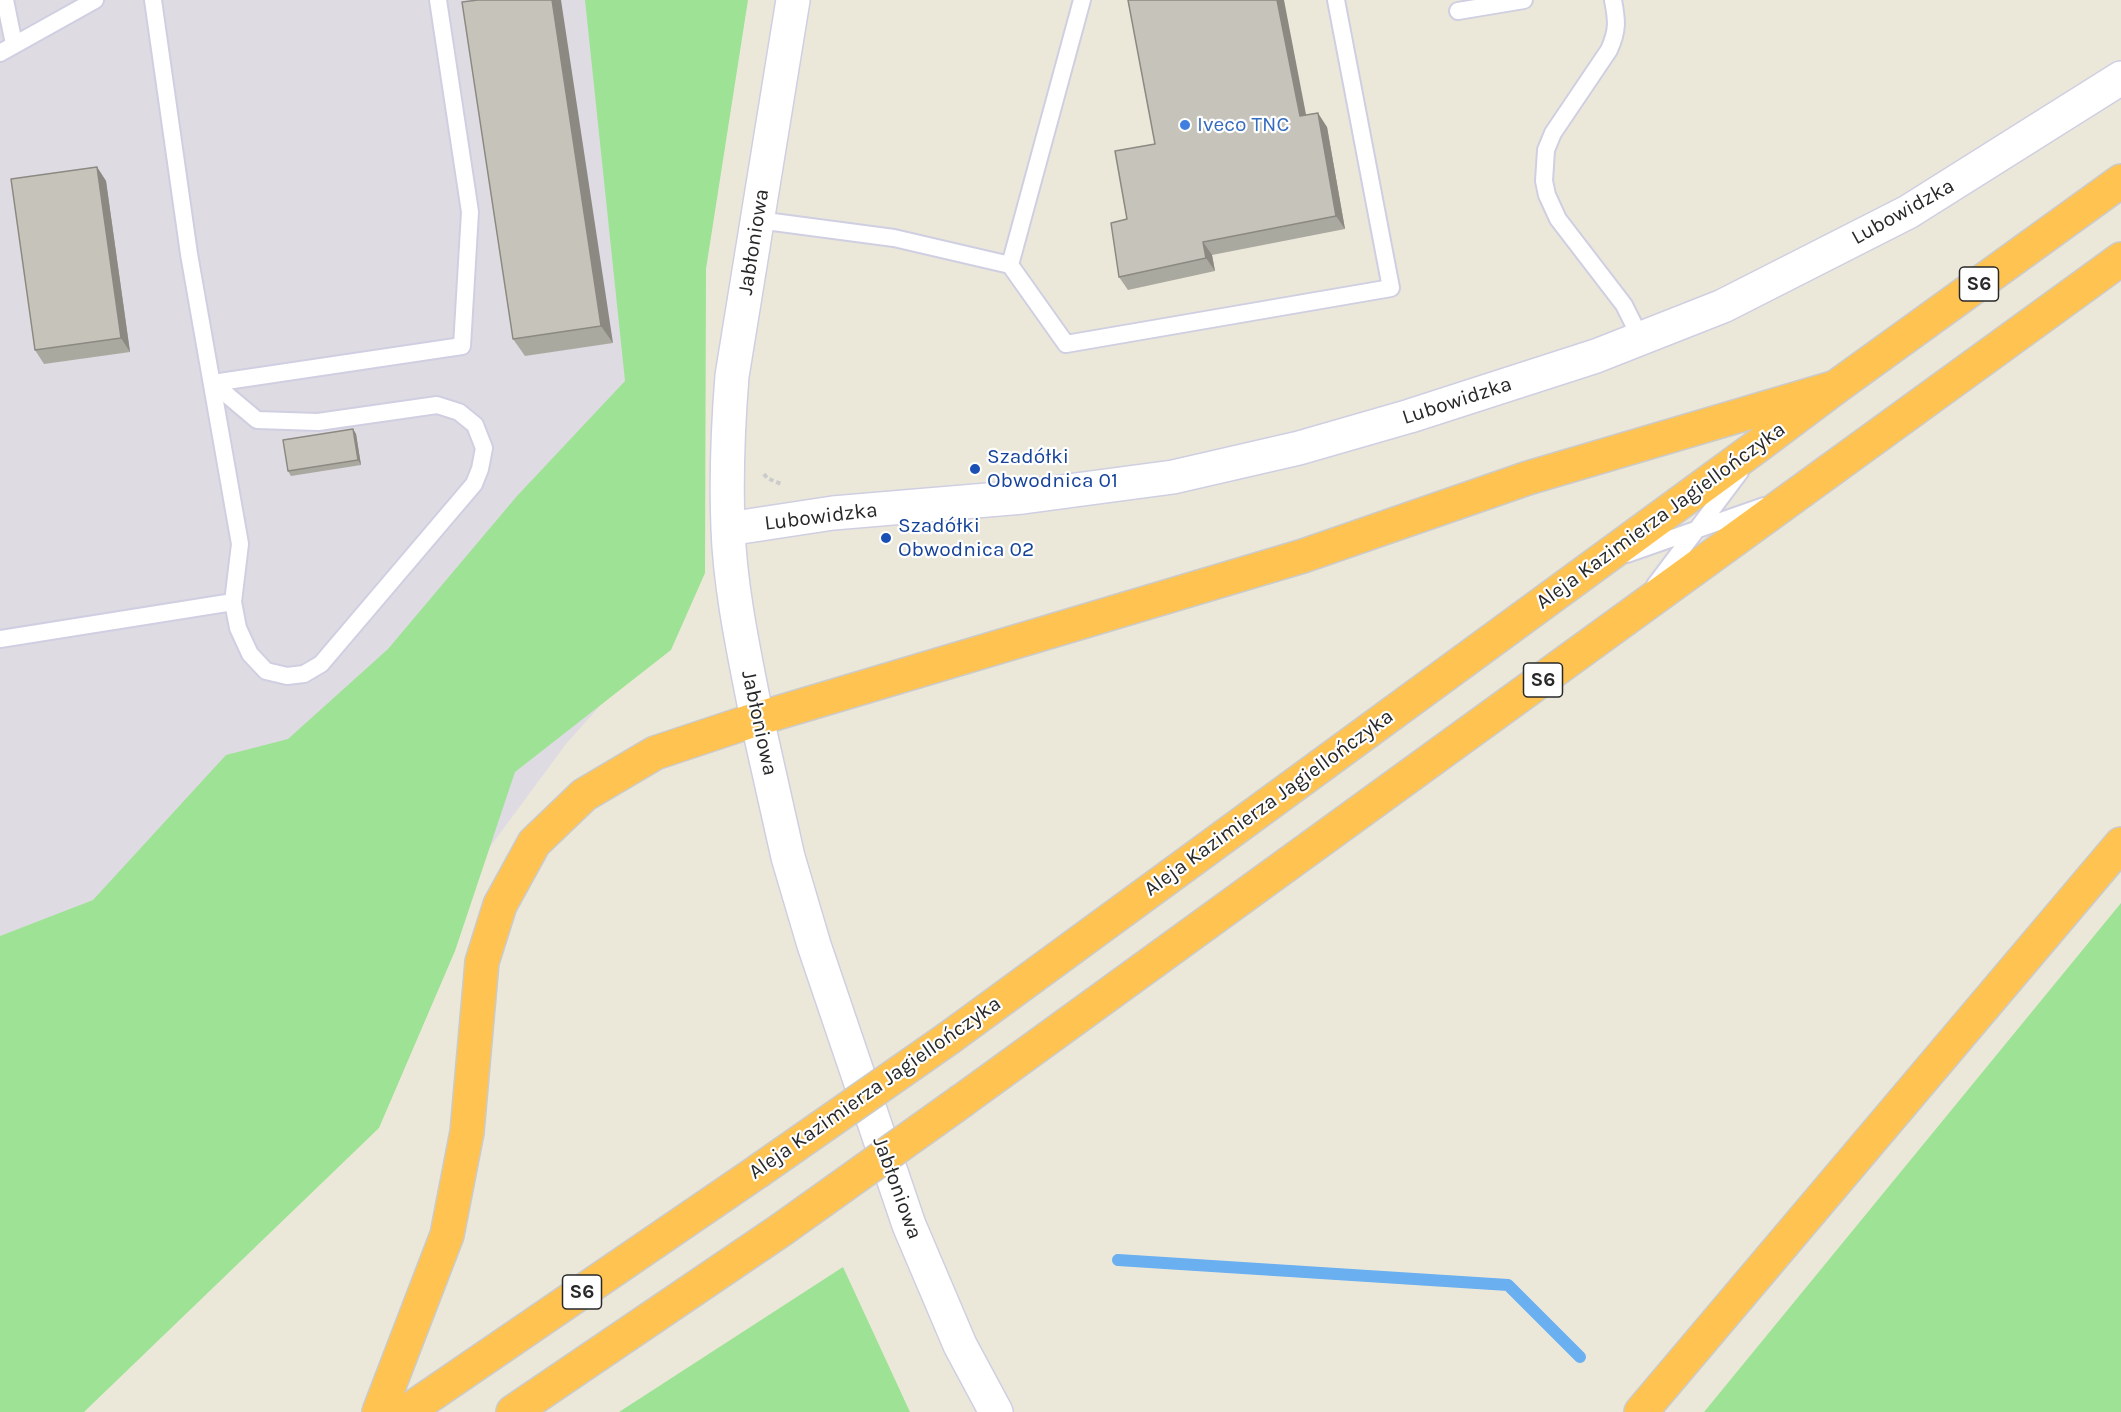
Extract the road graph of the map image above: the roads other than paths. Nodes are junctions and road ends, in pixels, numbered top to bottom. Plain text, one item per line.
1 (5, 0) edge
2 (95, 0) edge
3 (153, 0) edge
4 (438, 0) edge
5 (793, 0) edge
6 (1082, 0) edge
7 (1336, 0) edge
8 (1524, 0) edge
9 (1613, 0) edge
10 (1458, 12) dead end
11 (7, 49) edge
12 (2121, 78) edge
13 (2121, 181) edge
14 (758, 220) junction
15 (2121, 259) edge
16 (1010, 265) junction
17 (1641, 339) junction
18 (213, 383) junction
19 (1836, 387) junction
20 (1763, 442) junction
21 (1799, 494) junction
22 (728, 529) junction
23 (1697, 529) junction
24 (1593, 565) junction
25 (233, 602) junction
26 (1630, 617) junction
27 (0, 639) edge
28 (757, 719) junction
29 (2121, 844) edge
30 (379, 1412) edge
31 (406, 1412) edge
32 (513, 1412) edge
33 (996, 1412) edge
34 (1641, 1412) edge

1 - 11 lane
2 - 11 lane
3 - 18 lane
4 - 18 lane
5 - 14 street, Jabłoniowa
6 - 16 lane
7 - 16 lane
8 - 10 lane
9 - 17 lane
12 - 17 street, Lubowidzka
13 - 19 highway, Aleja Kazimierza Jagiellończyka / S6
14 - 16 lane
14 - 22 street, Jabłoniowa
15 - 21 highway, S6
17 - 22 street, Lubowidzka
18 - 25 lane
18 - 25 lane
19 - 20 highway, Aleja Kazimierza Jagiellończyka / S6
19 - 28 highway
20 - 23 lane
20 - 24 highway, Aleja Kazimierza Jagiellończyka / S6
21 - 23 lane
21 - 26 highway, S6
22 - 28 street, Jabłoniowa
23 - 24 lane
23 - 26 lane
24 - 31 highway, Aleja Kazimierza Jagiellończyka / S6, bridge
25 - 27 lane
26 - 32 highway, S6, bridge
28 - 30 highway
28 - 33 street, Jabłoniowa
29 - 34 highway

